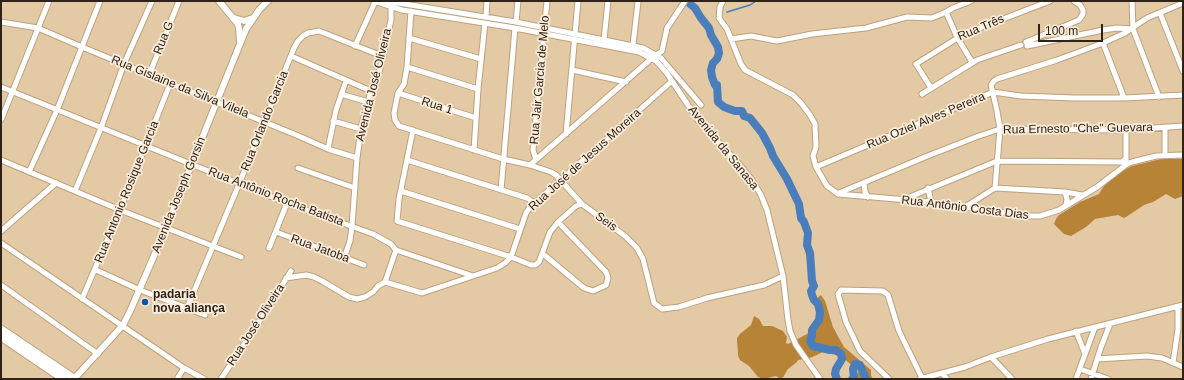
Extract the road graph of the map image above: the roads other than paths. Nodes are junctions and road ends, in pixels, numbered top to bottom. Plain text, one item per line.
1 (49, 1) edge
2 (100, 1) edge
3 (152, 1) edge
4 (179, 1) edge
5 (219, 1) edge
6 (268, 1) edge
7 (374, 1) edge
8 (386, 1) edge
9 (488, 1) edge
10 (518, 1) edge
11 (547, 1) edge
12 (578, 1) edge
13 (608, 1) edge
14 (685, 1) edge
15 (723, 1) edge
16 (971, 1) edge
17 (1050, 1) edge
18 (1074, 1) edge
19 (1132, 1) edge
20 (638, 2) dead end
21 (407, 3) edge
22 (1183, 3) edge
23 (391, 8) junction
24 (411, 11) junction
25 (946, 12) junction
26 (1160, 13) junction
27 (254, 17) junction
28 (234, 18) junction
29 (486, 20) junction
30 (1, 22) edge
31 (515, 25) junction
32 (38, 28) junction
33 (1133, 29) junction
34 (544, 31) junction
35 (574, 33) junction
36 (957, 37) junction
37 (409, 38) junction
38 (574, 40) junction
39 (604, 40) junction
40 (731, 40) junction
41 (1103, 43) junction
42 (1027, 44) junction
43 (633, 45) junction
44 (355, 46) junction
45 (82, 47) junction
46 (239, 47) junction
47 (656, 55) junction
48 (291, 56) junction
49 (382, 56) junction
50 (481, 59) junction
51 (651, 59) junction
52 (972, 62) junction
53 (124, 64) junction
54 (407, 67) junction
55 (572, 70) junction
56 (1183, 71) edge
57 (149, 75) junction
58 (346, 81) junction
59 (672, 81) junction
60 (626, 82) junction
61 (170, 84) junction
62 (1, 87) edge
63 (930, 88) junction
64 (478, 89) junction
65 (12, 91) junction
66 (371, 91) junction
67 (993, 92) junction
68 (398, 93) junction
69 (341, 94) junction
70 (922, 94) dead end
71 (1183, 95) edge
72 (1159, 97) junction
73 (1124, 98) junction
74 (217, 102) junction
75 (368, 102) junction
76 (701, 105) dead end
77 (56, 110) junction
78 (476, 118) junction
79 (1, 120) edge
80 (263, 121) junction
81 (333, 121) junction
82 (1183, 126) edge
83 (1165, 127) junction
84 (101, 128) junction
85 (361, 129) junction
86 (1000, 129) junction
87 (413, 130) junction
88 (1126, 130) junction
89 (566, 134) junction
90 (146, 146) junction
91 (328, 149) junction
92 (474, 150) junction
93 (1165, 155) junction
94 (1183, 155) edge
95 (357, 158) junction
96 (504, 159) junction
97 (1, 160) edge
98 (407, 160) junction
99 (536, 160) junction
100 (997, 161) junction
101 (1126, 162) junction
102 (1116, 163) junction
103 (192, 165) junction
104 (530, 165) junction
105 (816, 167) junction
106 (298, 168) dead end
107 (1120, 170) junction
108 (29, 172) junction
109 (560, 179) junction
110 (56, 183) junction
111 (864, 183) junction
112 (239, 184) junction
113 (355, 188) junction
114 (928, 188) junction
115 (995, 188) junction
116 (501, 190) junction
117 (75, 191) junction
118 (402, 191) junction
119 (1066, 192) junction
120 (838, 194) junction
121 (1082, 195) junction
122 (868, 197) junction
123 (904, 199) junction
124 (932, 202) junction
125 (534, 203) junction
126 (287, 204) junction
127 (582, 204) junction
128 (1066, 205) junction
129 (965, 207) junction
130 (120, 210) junction
131 (558, 222) junction
132 (352, 226) junction
133 (166, 228) junction
134 (520, 229) junction
135 (1, 231) edge
136 (276, 232) junction
137 (1, 243) edge
138 (213, 246) junction
139 (393, 247) junction
140 (269, 248) dead end
141 (543, 254) junction
142 (241, 257) dead end
143 (510, 257) junction
144 (344, 258) junction
145 (364, 265) dead end
146 (96, 270) junction
147 (291, 271) dead end
148 (473, 276) junction
149 (783, 276) junction
150 (286, 278) junction
151 (385, 282) junction
152 (1, 285) edge
153 (140, 290) junction
154 (82, 299) junction
155 (1180, 306) edge
156 (187, 308) junction
157 (205, 315) dead end
158 (1110, 324) junction
159 (122, 325) junction
160 (1095, 327) junction
161 (1, 329) edge
162 (1076, 332) junction
163 (1, 337) edge
164 (98, 354) junction
165 (1085, 354) junction
166 (991, 357) junction
167 (1097, 359) junction
168 (1174, 363) junction
169 (1183, 367) edge
170 (184, 368) junction
171 (1080, 369) junction
172 (1093, 373) junction
173 (942, 374) junction
174 (63, 379) edge
175 (74, 379) edge
176 (177, 379) edge
177 (204, 379) edge
178 (221, 379) edge
179 (820, 379) edge
180 (889, 379) edge
181 (921, 379) edge
182 (947, 379) edge
183 (1012, 379) edge
184 (1076, 379) edge
185 (1091, 379) edge
186 (1108, 379) edge

1 - 32 street
2 - 45 street
3 - 53 street
4 - 57 street, Rua G
5 - 28 street
6 - 27 street, Avenida Joseph Gorsin
7 - 23 street, Avenida da Sanasa
7 - 44 street
8 - 21 street, Avenida da Sanasa
9 - 29 street
10 - 31 street
11 - 34 street, Rua Jair Garcia de Melo
12 - 35 street
13 - 39 street
14 - 47 street
15 - 40 street
16 - 25 street
17 - 36 street, Rua Três
18 - 42 street
19 - 33 street
20 - 43 street
21 - 29 street, Avenida da Sanasa
22 - 26 street
23 - 24 street, Avenida da Sanasa
23 - 49 street, Avenida José Oliveira
24 - 29 street, Avenida da Sanasa
24 - 37 street, Seis
25 - 36 street
25 - 40 street
26 - 33 street
26 - 56 street
27 - 28 street
27 - 46 street, Avenida Joseph Gorsin
28 - 46 street
29 - 31 street, Avenida da Sanasa
29 - 50 street
30 - 32 street, Rua Gislaine da Silva Vilela
31 - 34 street, Avenida da Sanasa
31 - 96 street
32 - 45 street, Rua Gislaine da Silva Vilela
32 - 65 street
33 - 41 street
33 - 42 street
33 - 72 street
34 - 35 street, Avenida da Sanasa
34 - 38 street, Avenida da Sanasa
34 - 99 street, Rua Jair Garcia de Melo
35 - 38 street
35 - 39 street, Avenida da Sanasa
36 - 52 street
36 - 63 street, Rua Três
37 - 50 street
37 - 54 street, Seis
38 - 51 street, Avenida da Sanasa
38 - 55 street
39 - 43 street, Avenida da Sanasa
40 - 105 street
41 - 67 street
41 - 73 street
42 - 52 street
43 - 47 street, Avenida da Sanasa
44 - 48 street, Rua Orlando Garcia
44 - 49 street, Rua Orlando Garcia
45 - 53 street, Rua Gislaine da Silva Vilela
45 - 77 street
46 - 74 street, Avenida Joseph Gorsin
47 - 51 street
47 - 76 street, Avenida da Sanasa
48 - 58 street
48 - 80 street, Rua Orlando Garcia
49 - 66 street, Avenida José Oliveira
50 - 64 street
51 - 59 street, Avenida da Sanasa
51 - 60 street
52 - 63 street
53 - 57 street, Rua Gislaine da Silva Vilela
53 - 84 street
54 - 64 street
54 - 68 street, Seis
55 - 60 street
55 - 89 street
57 - 61 street, Rua Gislaine da Silva Vilela
58 - 66 street
58 - 69 street
59 - 109 street, Rua José de Jesus Moreira
59 - 149 street, Avenida da Sanasa
60 - 89 street
61 - 74 street, Rua Gislaine da Silva Vilela
61 - 90 street, Rua Antonio Rosique Garcia
62 - 65 street, Rua Antônio Rocha Batista
63 - 70 street
64 - 78 street
65 - 77 street, Rua Antônio Rocha Batista
65 - 79 street
66 - 75 street, Avenida José Oliveira
67 - 73 street, Rua Oziel Alves Pereira
67 - 86 street
67 - 105 street, Rua Oziel Alves Pereira
68 - 78 street, Rua 1
68 - 87 street, Seis
69 - 75 street
69 - 81 street
71 - 72 street, Rua Oziel Alves Pereira
72 - 73 street, Rua Oziel Alves Pereira
74 - 80 street, Rua Gislaine da Silva Vilela
74 - 103 street, Avenida Joseph Gorsin
75 - 85 street, Avenida José Oliveira
77 - 84 street, Rua Antônio Rocha Batista
77 - 108 street
78 - 92 street
80 - 91 street, Rua Gislaine da Silva Vilela
80 - 112 street, Rua Orlando Garcia
81 - 85 street
81 - 91 street
82 - 83 street, Rua Ernesto "Che" Guevara
83 - 88 street, Rua Ernesto "Che" Guevara
83 - 93 street
84 - 90 street, Rua Antônio Rocha Batista
84 - 117 street
85 - 95 street, Avenida José Oliveira
86 - 88 street, Rua Ernesto "Che" Guevara
86 - 100 street
86 - 111 street, Rua Ernesto "Che" Guevara
87 - 92 street, Seis
87 - 98 street
88 - 101 street
89 - 99 street
90 - 103 street, Rua Antônio Rocha Batista
90 - 130 street, Rua Antonio Rosique Garcia
91 - 95 street, Rua Gislaine da Silva Vilela
92 - 96 street, Seis
93 - 94 street, Rua Antônio Costa Dias
93 - 101 street, Rua Antônio Costa Dias
95 - 113 street, Avenida José Oliveira
96 - 104 street, Seis
96 - 116 street
97 - 108 street
98 - 116 street
98 - 118 street
99 - 104 street
100 - 102 street
100 - 114 street
100 - 115 street
101 - 102 street
101 - 107 street, Rua Antônio Costa Dias
102 - 107 street
103 - 112 street, Rua Antônio Rocha Batista
103 - 133 street, Avenida Joseph Gorsin
104 - 109 street, Seis
105 - 120 street
106 - 113 street
107 - 121 street, Rua Antônio Costa Dias
108 - 110 street
109 - 125 street, Rua José de Jesus Moreira
109 - 127 street, Seis
110 - 117 street
110 - 135 street
111 - 120 street, Rua Ernesto "Che" Guevara
111 - 122 street
112 - 126 street, Rua Antônio Rocha Batista
112 - 138 street, Rua Orlando Garcia
113 - 132 street, Avenida José Oliveira
114 - 123 street
114 - 124 street
115 - 119 street
115 - 129 street
116 - 125 street
117 - 130 street
118 - 134 street
118 - 143 street
119 - 121 street
119 - 128 street
120 - 122 street, Rua Antônio Costa Dias
121 - 128 street, Rua Antônio Costa Dias
122 - 123 street, Rua Antônio Costa Dias
123 - 124 street, Rua Antônio Costa Dias
124 - 129 street, Rua Antônio Costa Dias
125 - 134 street, Rua José de Jesus Moreira
126 - 132 street, Rua Antônio Rocha Batista
126 - 136 street
127 - 131 street
127 - 149 street, Seis
128 - 129 street, Rua Antônio Costa Dias
130 - 133 street
130 - 146 street, Rua Antonio Rosique Garcia
131 - 141 street
131 - 141 street
132 - 139 street, Rua Antônio Rocha Batista
132 - 144 street, Avenida José Oliveira
133 - 138 street
133 - 153 street, Avenida Joseph Gorsin
134 - 143 street, Rua José de Jesus Moreira
136 - 140 street
136 - 144 street, Rua Jatoba
137 - 154 street
138 - 142 street
138 - 156 street, Rua Orlando Garcia
139 - 148 street, Rua Antônio Rocha Batista
139 - 151 street
141 - 143 street
143 - 148 street
144 - 145 street, Rua Jatoba
146 - 153 street
146 - 154 street, Rua Antonio Rosique Garcia
147 - 150 street, Rua José Oliveira
148 - 151 street
149 - 179 street, Avenida da Sanasa
150 - 151 street
150 - 178 street, Rua José Oliveira
152 - 164 street
153 - 156 street
153 - 159 street, Avenida Joseph Gorsin
154 - 159 street
155 - 158 street
155 - 168 street
156 - 157 street
158 - 160 street
158 - 167 street
159 - 164 street, Avenida Joseph Gorsin
159 - 170 street
160 - 162 street
160 - 165 street
161 - 175 main road
162 - 165 street
162 - 166 street
163 - 174 main road
164 - 175 street, Avenida Joseph Gorsin
165 - 171 street
166 - 173 street
166 - 183 street
167 - 168 street
167 - 172 street
168 - 169 street
170 - 176 street
170 - 177 street
171 - 172 street
171 - 184 street
172 - 185 street
172 - 186 street
173 - 181 street
173 - 182 street
180 - 181 street

